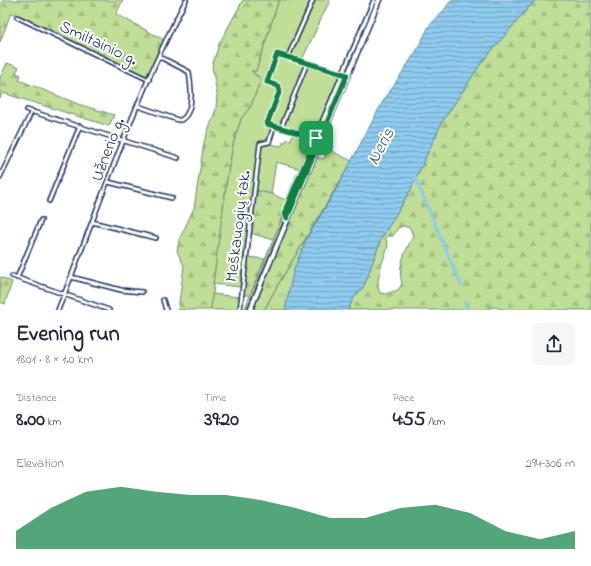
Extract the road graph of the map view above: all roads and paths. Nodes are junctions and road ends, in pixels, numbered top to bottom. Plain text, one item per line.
1 (186, 0) edge
2 (313, 0) edge
3 (374, 0) edge
4 (379, 0) edge
5 (16, 17) dead end
6 (160, 57) junction
7 (288, 57) junction
8 (307, 63) junction
9 (344, 75) junction
10 (149, 80) junction
11 (138, 106) junction
12 (27, 110) dead end
13 (32, 111) junction
14 (80, 126) junction
15 (274, 126) junction
16 (281, 128) junction
17 (318, 138) junction
18 (124, 141) junction
19 (178, 158) dead end
20 (0, 177) edge
21 (108, 182) junction
22 (172, 198) dead end
23 (49, 201) dead end
24 (41, 220) dead end
25 (92, 222) junction
26 (156, 238) dead end
27 (12, 276) dead end
28 (71, 277) junction
29 (17, 278) junction
30 (142, 292) dead end
31 (64, 295) junction
32 (163, 300) dead end
33 (58, 310) edge
34 (109, 310) edge
35 (166, 310) edge
36 (240, 310) edge
37 (250, 310) edge

1 - 6 street, Užnerio g.
2 - 7 street
3 - 9 street
4 - 9 main road
5 - 10 street, Smiltainio g.
6 - 10 street, Užnerio g.
6 - 11 street
7 - 8 street
7 - 15 street
8 - 9 street
8 - 16 street
9 - 17 main road
10 - 11 street, Užnerio g.
11 - 18 street, Užnerio g.
12 - 13 street
13 - 14 street
13 - 20 street
14 - 18 street
14 - 23 street
15 - 16 street
15 - 36 street, Meškauogių tak.
16 - 17 street
17 - 37 main road
18 - 19 street
18 - 21 street, Užnerio g.
21 - 22 street
21 - 25 street, Užnerio g.
24 - 29 street
25 - 26 street
25 - 28 street, Užnerio g.
27 - 29 street
28 - 30 street
28 - 31 street, Užnerio g.
29 - 31 street
31 - 33 street, Užnerio g.
31 - 34 street
32 - 35 street

